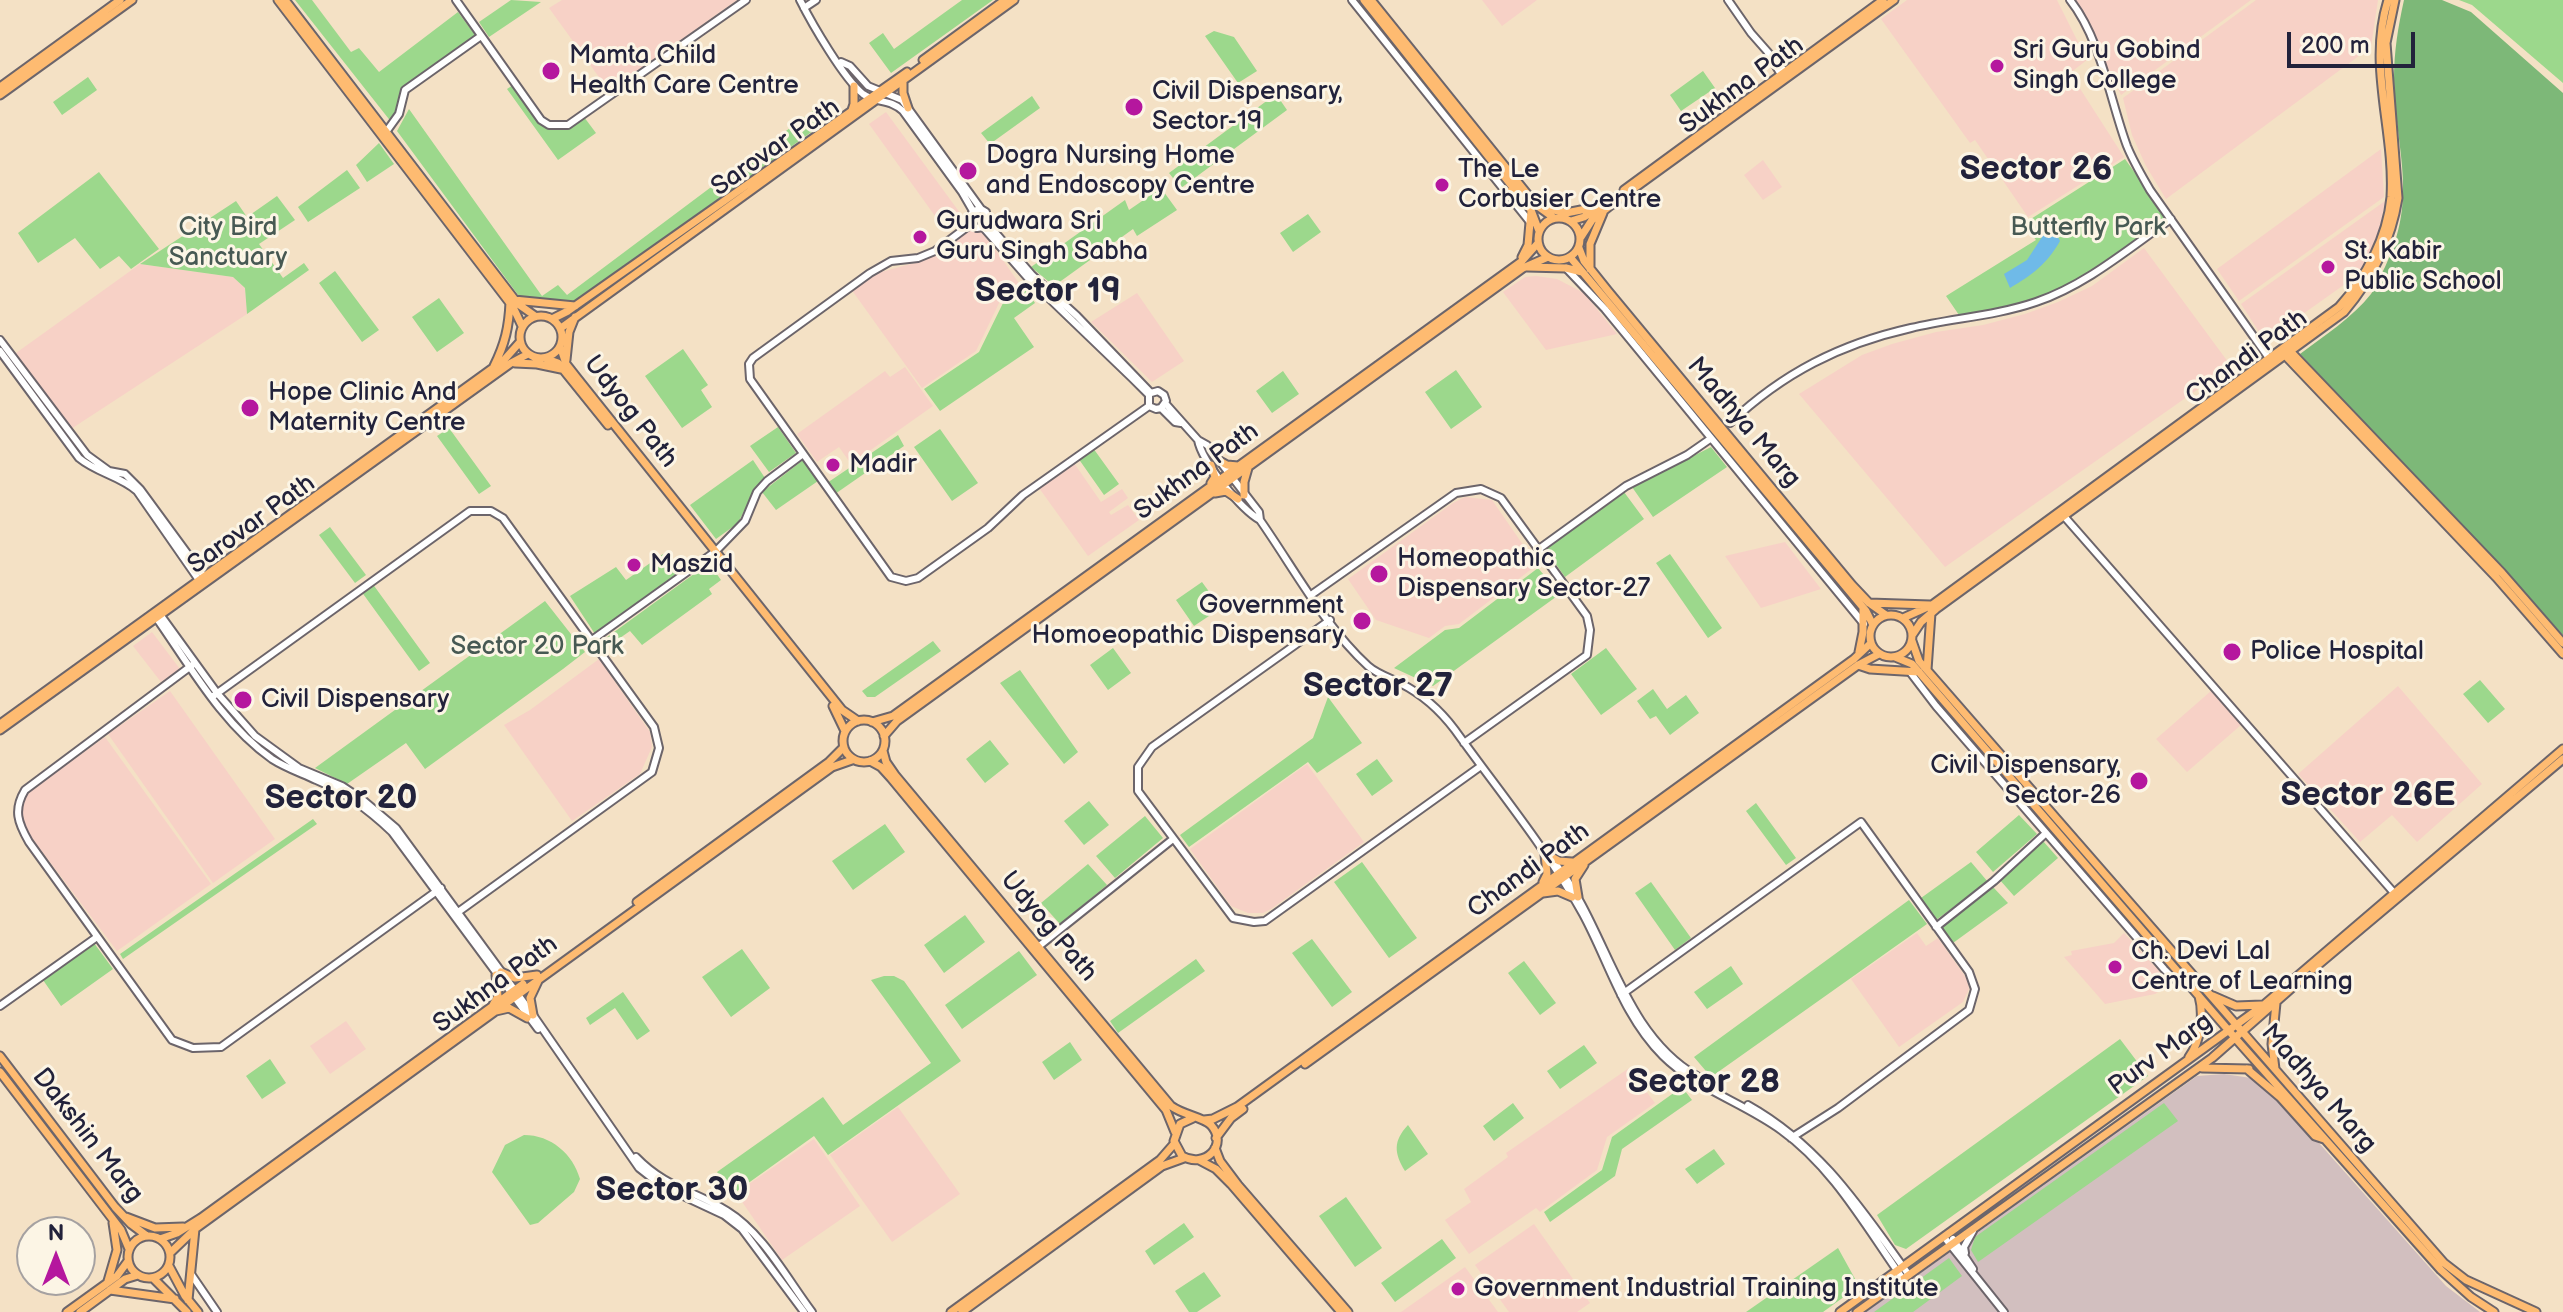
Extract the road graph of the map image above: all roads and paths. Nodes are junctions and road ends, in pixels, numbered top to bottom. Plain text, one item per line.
1 (120, 0) edge
2 (132, 0) edge
3 (278, 0) edge
4 (285, 0) edge
5 (456, 0) edge
6 (746, 0) edge
7 (800, 0) edge
8 (816, 0) edge
9 (1005, 0) edge
10 (1014, 0) edge
11 (1352, 0) edge
12 (1364, 0) edge
13 (1371, 0) edge
14 (1728, 0) edge
15 (1883, 0) edge
16 (1894, 0) edge
17 (2070, 0) edge
18 (2388, 0) edge
19 (2395, 0) edge
20 (804, 8) junction
21 (481, 36) junction
22 (838, 61) junction
23 (1785, 76) junction
24 (903, 81) junction
25 (854, 86) junction
26 (0, 87) edge
27 (0, 95) edge
28 (881, 95) junction
29 (869, 98) junction
30 (908, 108) junction
31 (851, 112) junction
32 (916, 124) junction
33 (386, 132) junction
34 (1504, 190) junction
35 (1520, 197) junction
36 (1533, 207) junction
37 (1603, 208) junction
38 (977, 210) junction
39 (1554, 218) junction
40 (2171, 219) junction
41 (1571, 221) junction
42 (1530, 222) junction
43 (971, 224) junction
44 (985, 225) junction
45 (1539, 231) junction
46 (1581, 237) junction
47 (1538, 243) junction
48 (1579, 248) junction
49 (1548, 257) junction
50 (1570, 257) junction
51 (1521, 265) junction
52 (1566, 268) junction
53 (1587, 271) junction
54 (1604, 296) junction
55 (512, 301) junction
56 (575, 306) junction
57 (1605, 309) junction
58 (576, 315) junction
59 (535, 316) junction
60 (552, 319) junction
61 (522, 326) junction
62 (561, 328) junction
63 (0, 340) edge
64 (2304, 341) junction
65 (520, 342) junction
66 (560, 346) junction
67 (0, 351) edge
68 (2285, 351) junction
69 (528, 354) junction
70 (544, 358) junction
71 (2272, 361) junction
72 (2300, 362) junction
73 (511, 363) junction
74 (564, 367) junction
75 (493, 368) junction
76 (1150, 394) junction
77 (1149, 406) junction
78 (1163, 406) junction
79 (1730, 423) dead end
80 (1710, 439) junction
81 (803, 454) junction
82 (1214, 462) junction
83 (1239, 466) junction
84 (1249, 466) junction
85 (1226, 479) junction
86 (1205, 494) junction
87 (1241, 497) junction
88 (2062, 514) junction
89 (1539, 549) junction
90 (713, 553) junction
91 (195, 568) junction
92 (214, 568) junction
93 (203, 580) junction
94 (190, 586) junction
95 (1847, 588) junction
96 (1836, 590) junction
97 (1311, 595) junction
98 (1866, 605) junction
99 (1932, 609) junction
100 (157, 614) junction
101 (1886, 615) junction
102 (1903, 618) junction
103 (1330, 620) junction
104 (1864, 624) junction
105 (1873, 625) junction
106 (1912, 637) junction
107 (592, 640) junction
108 (1871, 643) junction
109 (2563, 643) edge
110 (1859, 654) junction
111 (1879, 654) junction
112 (2563, 654) edge
113 (1895, 657) junction
114 (193, 664) junction
115 (1858, 665) junction
116 (1919, 671) junction
117 (1920, 685) junction
118 (1930, 685) junction
119 (215, 695) junction
120 (858, 721) junction
121 (872, 722) junction
122 (0, 724) edge
123 (0, 730) edge
124 (845, 731) junction
125 (884, 736) junction
126 (1464, 743) junction
127 (843, 748) junction
128 (2563, 749) edge
129 (883, 751) junction
130 (2563, 759) edge
131 (852, 760) junction
132 (870, 761) junction
133 (1481, 766) junction
134 (2045, 834) junction
135 (1173, 839) junction
136 (1546, 855) junction
137 (1588, 860) junction
138 (1574, 862) junction
139 (1561, 875) junction
140 (439, 889) junction
141 (1541, 890) junction
142 (2396, 895) junction
143 (1575, 897) junction
144 (456, 913) junction
145 (1936, 927) junction
146 (97, 937) junction
147 (1038, 947) junction
148 (499, 973) junction
149 (2183, 976) junction
150 (538, 977) junction
151 (514, 994) junction
152 (1623, 994) junction
153 (2203, 994) junction
154 (2277, 1001) junction
155 (2265, 1004) junction
156 (0, 1006) edge
157 (493, 1009) junction
158 (530, 1016) junction
159 (2232, 1028) junction
160 (2239, 1036) junction
161 (0, 1056) edge
162 (2186, 1062) junction
163 (2198, 1068) junction
164 (2247, 1069) junction
165 (2271, 1071) junction
166 (0, 1072) edge
167 (1193, 1118) junction
168 (1204, 1120) junction
169 (1175, 1132) junction
170 (1793, 1137) junction
171 (1216, 1138) junction
172 (2326, 1140) junction
173 (1174, 1144) junction
174 (1215, 1148) junction
175 (628, 1149) junction
176 (1184, 1158) junction
177 (1199, 1160) junction
178 (123, 1216) junction
179 (112, 1219) junction
180 (1977, 1226) junction
181 (191, 1228) junction
182 (1946, 1235) junction
183 (147, 1236) junction
184 (160, 1239) junction
185 (1953, 1244) junction
186 (129, 1249) junction
187 (170, 1253) junction
188 (1935, 1256) junction
189 (128, 1261) junction
190 (1966, 1261) junction
191 (169, 1266) junction
192 (1900, 1269) junction
193 (191, 1274) junction
194 (138, 1275) junction
195 (1906, 1277) junction
196 (153, 1278) junction
197 (108, 1286) junction
198 (175, 1299) junction
199 (188, 1300) junction
200 (67, 1312) edge
201 (80, 1312) edge
202 (187, 1312) edge
203 (198, 1312) edge
204 (217, 1312) edge
205 (804, 1312) edge
206 (812, 1312) edge
207 (951, 1312) edge
208 (962, 1312) edge
209 (1341, 1312) edge
210 (1348, 1312) edge
211 (1840, 1312) edge
212 (1857, 1312) edge
213 (2004, 1312) edge
214 (2494, 1312) edge
215 (2536, 1312) edge

1 - 26 main road
2 - 27 main road
3 - 55 main road
4 - 33 main road
5 - 21 street
6 - 21 street
7 - 20 street
8 - 20 street
9 - 28 main road, Sarovar Path
10 - 24 main road, Sarovar Path
11 - 34 street
12 - 35 main road
13 - 36 main road
14 - 23 street
15 - 23 main road, Sukhna Path
16 - 23 main road, Sukhna Path
17 - 40 street
18 - 68 main road, Chandi Path
19 - 64 main road, Chandi Path
20 - 22 street
21 - 33 street
22 - 25 street
22 - 28 street
23 - 37 main road, Sukhna Path
24 - 28 main road, Sarovar Path
24 - 30 main road
25 - 29 street
25 - 31 main road
28 - 29 main road, Sarovar Path
28 - 30 street
28 - 32 street
28 - 58 main road, Sarovar Path
29 - 31 main road, Sarovar Path
30 - 32 street
31 - 56 main road, Sarovar Path
32 - 38 street
33 - 55 main road
34 - 35 main road
34 - 42 street
35 - 36 main road
36 - 37 main road
36 - 39 main road
36 - 42 main road
36 - 45 main road
37 - 41 main road, Sukhna Path
37 - 46 main road, Sukhna Path
37 - 53 main road
38 - 43 street
38 - 44 street
39 - 41 main road
39 - 45 main road
40 - 71 street
40 - 79 street
41 - 46 main road
42 - 51 main road
43 - 44 street
43 - 81 street
44 - 76 street
45 - 47 main road
46 - 48 main road
47 - 49 main road
47 - 51 main road, Sukhna Path
48 - 50 main road
48 - 53 main road, Madhya Marg
49 - 50 main road
49 - 51 main road, Sukhna Path
50 - 53 main road, Madhya Marg
51 - 52 main road
51 - 83 main road, Sukhna Path
51 - 84 main road, Sukhna Path
52 - 53 main road
52 - 57 street
53 - 54 main road, Madhya Marg
53 - 98 main road, Madhya Marg
54 - 57 street
54 - 95 main road, Madhya Marg
55 - 56 main road
55 - 59 main road
55 - 61 main road
55 - 75 main road
56 - 60 main road, Sarovar Path
57 - 80 street
58 - 62 main road, Sarovar Path
58 - 74 main road
59 - 60 main road
59 - 61 main road
60 - 62 main road
61 - 65 main road
62 - 66 main road
63 - 91 street
64 - 68 main road, Chandi Path
64 - 72 main road
65 - 69 main road
65 - 75 main road, Sarovar Path
66 - 70 main road
66 - 74 main road, Udyog Path
67 - 91 street
68 - 71 main road, Chandi Path
68 - 72 main road
68 - 112 main road
69 - 70 main road
69 - 73 main road, Sarovar Path
70 - 74 main road, Udyog Path
71 - 88 main road, Chandi Path
72 - 109 main road
73 - 74 main road
73 - 93 main road, Sarovar Path
74 - 90 main road, Udyog Path
75 - 92 main road, Sarovar Path
76 - 77 street
76 - 78 street
77 - 78 street
77 - 81 street
78 - 82 street
80 - 89 street
80 - 96 street
81 - 90 street
82 - 83 main road
82 - 85 street
82 - 86 main road
83 - 85 main road, Sukhna Path
84 - 85 main road, Sukhna Path
84 - 87 main road
85 - 86 main road, Sukhna Path
85 - 87 street
86 - 87 main road
86 - 121 main road, Sukhna Path
86 - 125 main road, Sukhna Path
87 - 97 street
88 - 99 main road, Chandi Path
88 - 142 street
89 - 97 street
89 - 126 street
90 - 107 street
90 - 120 main road, Udyog Path
90 - 124 main road, Udyog Path
91 - 92 street
91 - 93 street
91 - 94 street
92 - 93 main road, Sarovar Path
93 - 94 main road, Sarovar Path
93 - 100 main road, Sarovar Path
94 - 100 main road, Sarovar Path
95 - 96 main road
95 - 98 main road, Madhya Marg
96 - 104 street
97 - 103 street
98 - 99 main road
98 - 101 main road, Madhya Marg
98 - 104 main road
98 - 105 main road, Madhya Marg
99 - 102 main road, Chandi Path
99 - 106 main road, Chandi Path
99 - 116 main road
100 - 114 street
100 - 122 main road, Sarovar Path
100 - 123 main road, Sarovar Path
101 - 102 main road
101 - 105 main road
102 - 106 main road
103 - 126 street
103 - 135 street
104 - 110 main road
105 - 108 main road
106 - 113 main road
106 - 116 main road, Madhya Marg
107 - 119 street
107 - 144 street
108 - 110 main road, Chandi Path
108 - 111 main road
110 - 138 main road, Chandi Path
111 - 113 main road
111 - 115 main road, Chandi Path
113 - 116 main road, Madhya Marg
114 - 119 street
114 - 146 street
115 - 116 main road
115 - 137 main road, Chandi Path
116 - 117 street
116 - 118 main road, Madhya Marg
116 - 153 main road, Madhya Marg
117 - 118 main road
117 - 134 street
118 - 149 main road, Madhya Marg
119 - 140 street
120 - 121 main road
120 - 124 main road
121 - 125 main road
124 - 127 main road
125 - 129 main road
126 - 133 street
127 - 131 main road
127 - 150 main road, Sukhna Path
128 - 142 main road, Purv Marg
129 - 132 main road
129 - 147 main road, Udyog Path
130 - 142 main road, Purv Marg
131 - 132 main road
131 - 150 main road, Sukhna Path
132 - 169 main road, Udyog Path
133 - 135 street
133 - 136 street
134 - 145 street
134 - 149 street
135 - 147 street
136 - 138 main road
136 - 139 street
136 - 141 main road
137 - 139 main road, Chandi Path
137 - 143 main road
138 - 139 main road, Chandi Path
139 - 141 main road, Chandi Path
139 - 143 street
140 - 144 street
140 - 146 street
141 - 143 main road
141 - 168 main road, Chandi Path
141 - 171 main road, Chandi Path
142 - 154 main road, Purv Marg
142 - 155 main road, Purv Marg
143 - 152 street
144 - 148 street
145 - 152 street
145 - 170 street
146 - 156 street
147 - 167 main road, Udyog Path
148 - 150 main road
148 - 151 street
148 - 157 main road
149 - 153 main road, Madhya Marg
150 - 151 main road, Sukhna Path
150 - 158 main road
151 - 157 main road, Sukhna Path
151 - 158 street
152 - 170 street
153 - 155 main road
153 - 159 main road, Madhya Marg
153 - 162 main road
154 - 160 main road, Purv Marg
154 - 165 main road
155 - 159 main road, Purv Marg
157 - 158 main road
157 - 181 main road, Sukhna Path
158 - 175 street
159 - 160 main road, Madhya Marg
159 - 162 main road, Purv Marg
160 - 163 main road, Purv Marg
160 - 165 main road, Madhya Marg
161 - 178 main road, Dakshin Marg
162 - 182 main road, Purv Marg
163 - 164 main road
163 - 180 main road, Purv Marg
164 - 165 main road
164 - 172 main road
165 - 172 main road, Madhya Marg
165 - 215 main road, Madhya Marg
166 - 179 main road, Dakshin Marg
167 - 168 main road
167 - 169 main road
168 - 171 main road
169 - 173 main road
170 - 192 street
171 - 174 main road
172 - 214 main road, Madhya Marg
173 - 176 main road
173 - 207 main road
174 - 177 main road
174 - 210 main road
175 - 205 street
175 - 206 street
176 - 177 main road
176 - 208 main road
177 - 209 main road
178 - 181 main road
178 - 183 main road, Dakshin Marg
179 - 186 main road, Dakshin Marg
179 - 197 main road
180 - 185 main road, Purv Marg
180 - 190 street
181 - 184 main road, Sukhna Path
181 - 187 main road, Sukhna Path
181 - 193 main road
182 - 185 street
182 - 192 main road, Purv Marg
183 - 184 main road
183 - 186 main road
184 - 187 main road
185 - 188 main road, Purv Marg
185 - 190 street
186 - 189 main road
187 - 191 main road
188 - 190 street
188 - 195 main road, Purv Marg
189 - 194 main road
189 - 197 main road
190 - 213 street
191 - 196 main road
191 - 199 main road
192 - 195 street
192 - 211 main road, Purv Marg
193 - 199 main road
193 - 204 street
194 - 196 main road
194 - 197 main road
195 - 212 main road, Purv Marg
196 - 198 main road
197 - 198 main road
197 - 200 main road
197 - 201 main road
198 - 202 main road
199 - 203 main road

